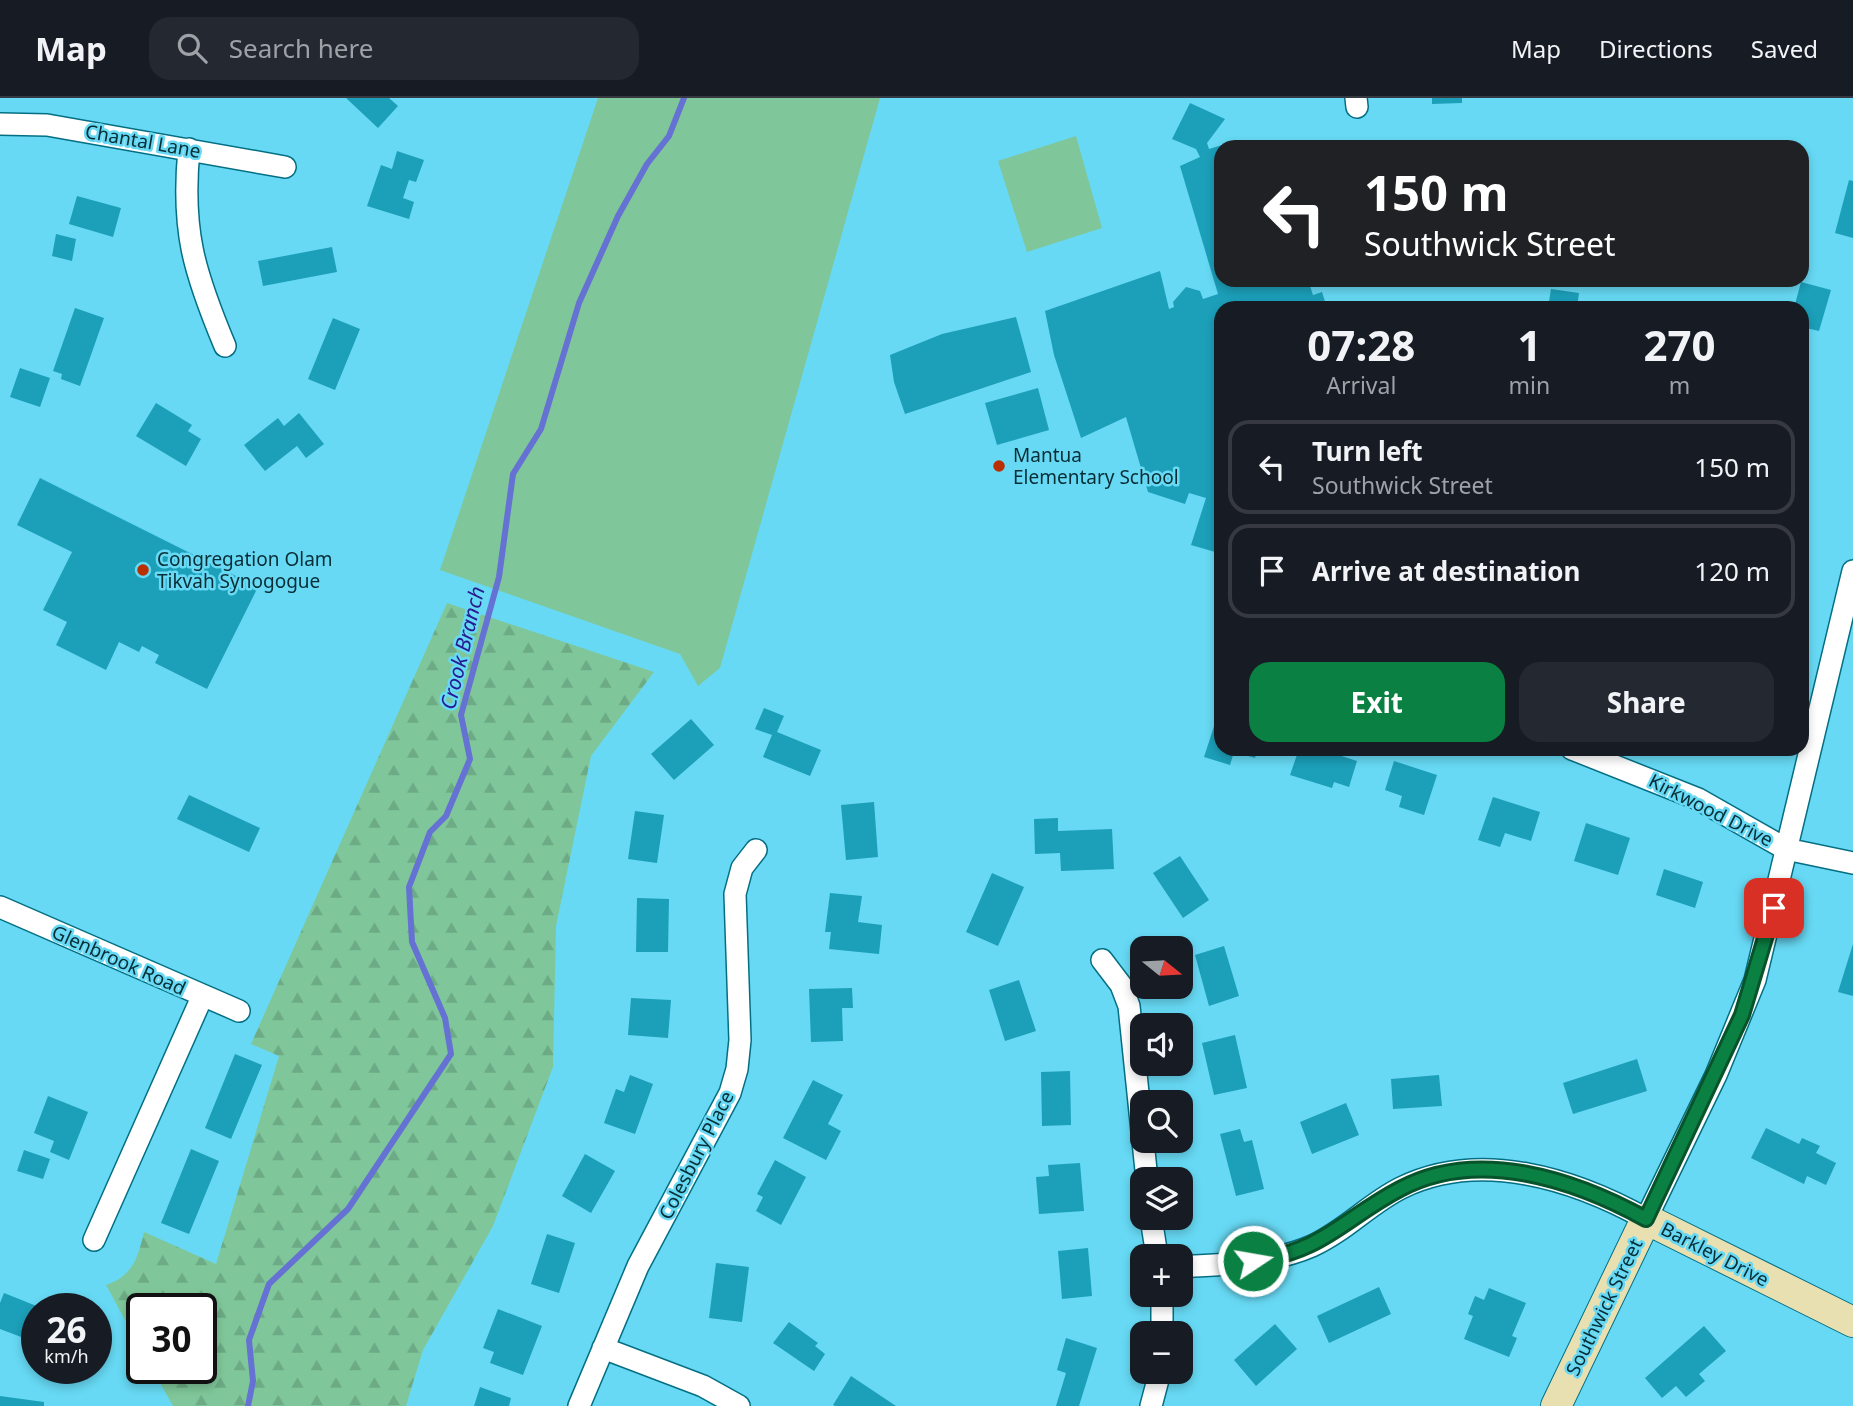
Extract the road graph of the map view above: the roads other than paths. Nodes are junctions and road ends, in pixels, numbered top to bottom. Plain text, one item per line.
1 (0, 124) edge
2 (189, 149) junction
3 (285, 167) dead end
4 (225, 346) dead end
5 (1853, 570) edge
6 (1809, 753) edge
7 (1591, 756) edge
8 (1808, 756) edge
9 (1786, 849) junction
10 (756, 850) dead end
11 (1853, 863) edge
12 (0, 907) edge
13 (1102, 960) dead end
14 (202, 998) junction
15 (239, 1011) dead end
16 (1146, 1167) edge
17 (1646, 1219) junction
18 (94, 1240) dead end
19 (1193, 1266) edge
20 (1853, 1322) edge
21 (603, 1348) junction
22 (1157, 1384) edge
23 (579, 1406) edge
24 (739, 1406) edge
25 (1151, 1406) edge
26 (1556, 1406) edge

1 - 2 street, Chantal Lane
2 - 3 street, Chantal Lane
2 - 4 street
5 - 6 street, Southwick Street
7 - 9 street, Kirkwood Drive
8 - 9 street, Southwick Street
9 - 11 street, Kirkwood Drive
9 - 17 street, Southwick Street
10 - 21 street, Colesbury Place
12 - 14 street, Glenbrook Road
13 - 16 street
14 - 15 street, Glenbrook Road
14 - 18 street
17 - 19 street, Barkley Drive
17 - 20 street, Barkley Drive
17 - 26 street, Southwick Street
21 - 23 street, Colesbury Place
21 - 24 street
22 - 25 street

